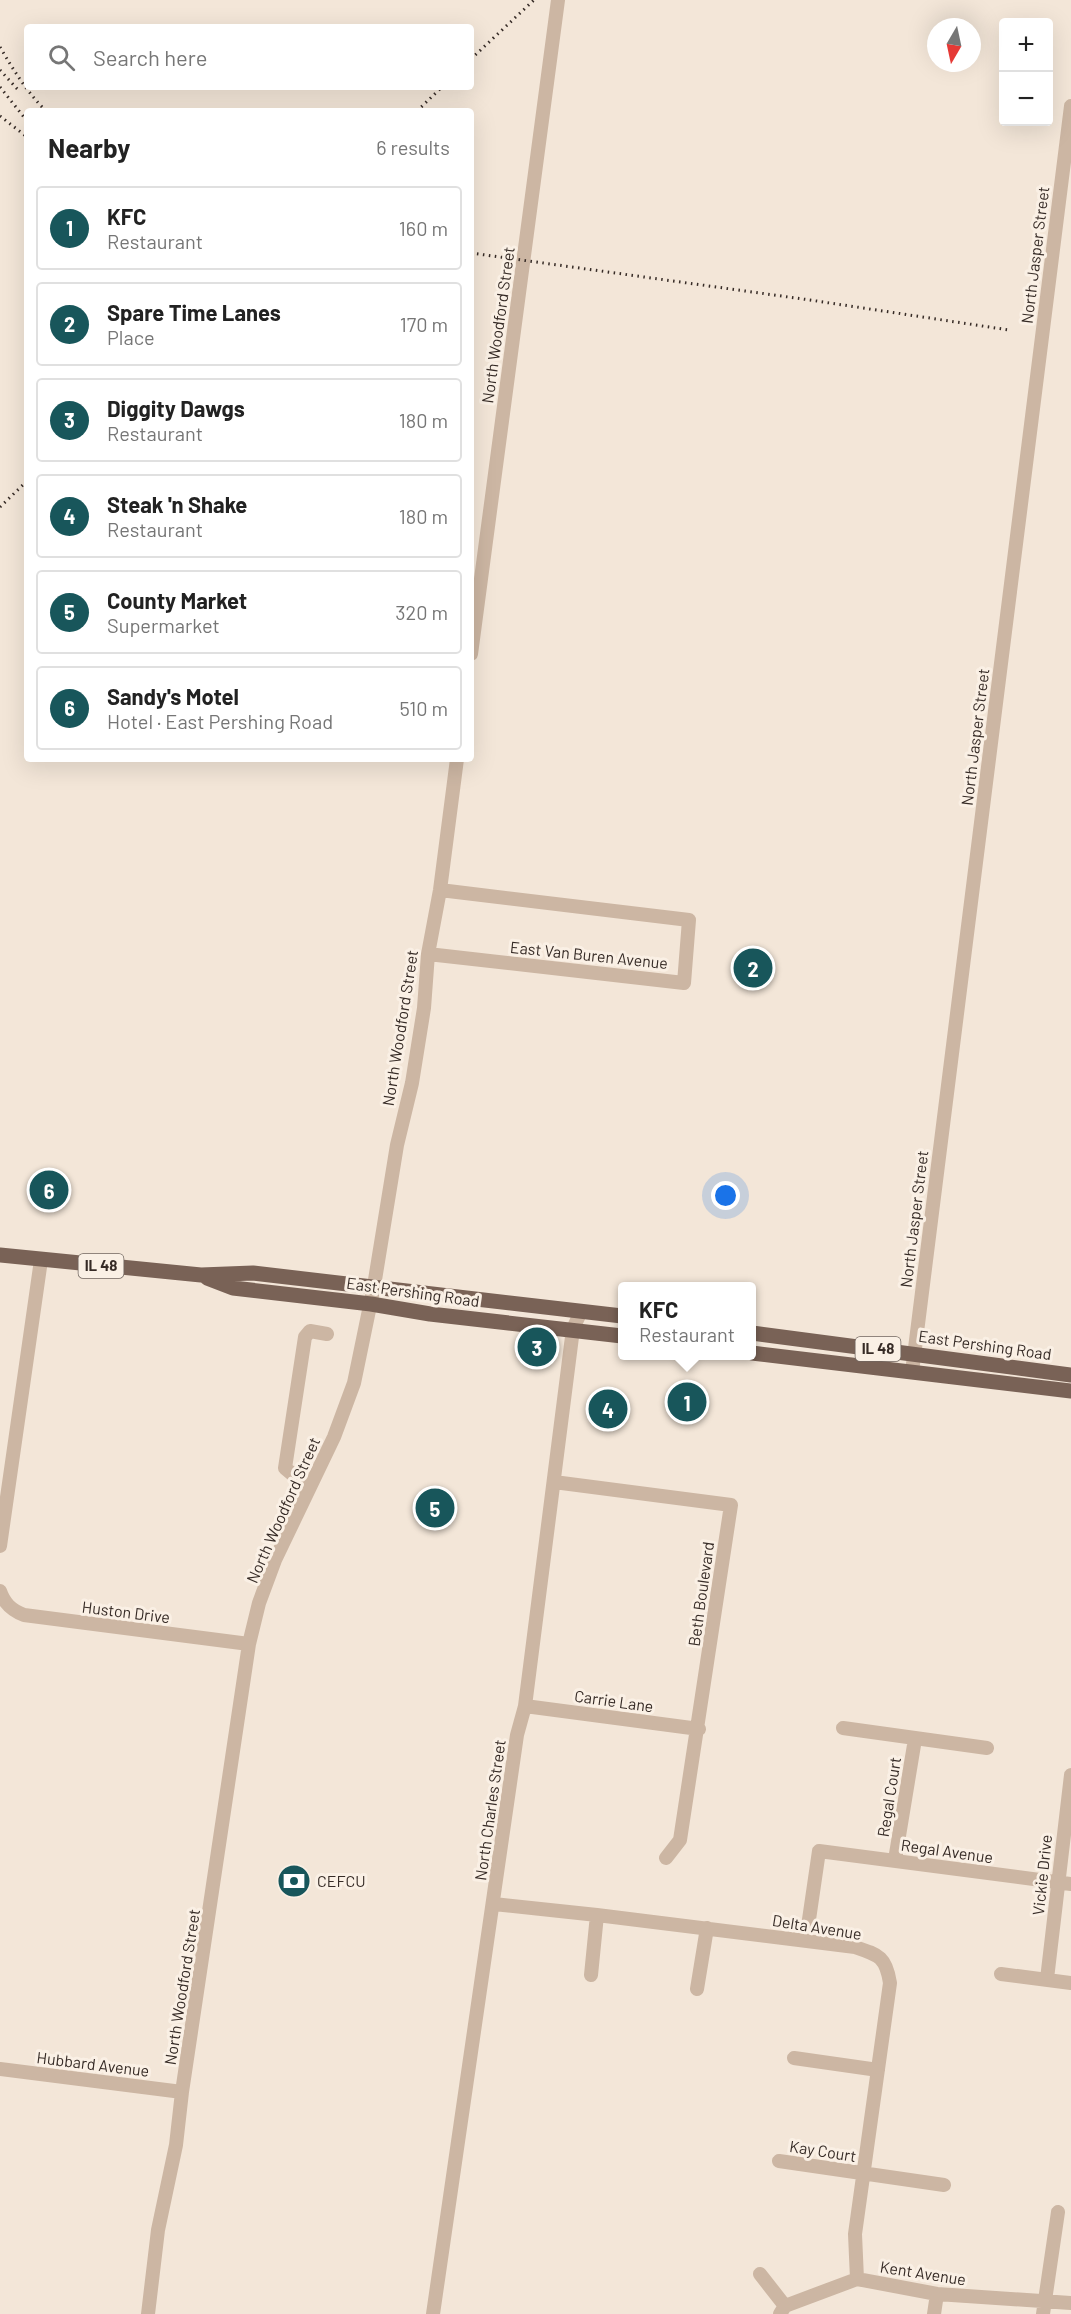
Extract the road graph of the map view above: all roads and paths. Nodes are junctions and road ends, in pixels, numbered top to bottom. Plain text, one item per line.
1 (558, 0) edge
2 (1071, 106) edge
3 (1067, 165) edge
4 (474, 631) edge
5 (457, 762) edge
6 (440, 890) junction
7 (428, 954) junction
8 (0, 1255) edge
9 (41, 1260) junction
10 (201, 1275) junction
11 (374, 1286) junction
12 (370, 1304) junction
13 (581, 1311) junction
14 (618, 1316) edge
15 (573, 1329) junction
16 (327, 1334) dead end
17 (756, 1334) edge
18 (618, 1335) edge
19 (756, 1353) edge
20 (914, 1354) junction
21 (912, 1372) junction
22 (1071, 1374) edge
23 (1071, 1391) edge
24 (554, 1482) junction
25 (309, 1488) junction
26 (0, 1546) edge
27 (2, 1596) edge
28 (249, 1644) junction
29 (525, 1706) junction
30 (843, 1728) dead end
31 (699, 1729) junction
32 (915, 1739) junction
33 (987, 1748) dead end
34 (1071, 1775) edge
35 (1069, 1805) edge
36 (666, 1858) dead end
37 (896, 1860) junction
38 (1064, 1883) edge
39 (494, 1904) junction
40 (597, 1915) junction
41 (706, 1928) junction
42 (806, 1940) junction
43 (1001, 1974) dead end
44 (591, 1975) dead end
45 (1047, 1978) junction
46 (1071, 1983) edge
47 (697, 1989) dead end
48 (794, 2058) dead end
49 (0, 2069) edge
50 (878, 2070) junction
51 (182, 2092) junction
52 (779, 2161) dead end
53 (862, 2174) junction
54 (944, 2186) dead end
55 (1058, 2212) dead end
56 (760, 2274) dead end
57 (857, 2279) junction
58 (937, 2294) junction
59 (1071, 2303) edge
60 (1044, 2308) edge
61 (783, 2310) edge
62 (148, 2314) edge
63 (433, 2314) edge
64 (934, 2314) edge

1 - 4 street, North Woodford Street
2 - 3 street, North Jasper Street
3 - 20 street, North Jasper Street
5 - 6 street, North Woodford Street
6 - 7 street, North Woodford Street
6 - 7 street, East Van Buren Avenue
7 - 11 street, North Woodford Street
8 - 9 main road, East Pershing Road / IL 48
9 - 10 main road, East Pershing Road / IL 48
9 - 26 street
10 - 11 main road, East Pershing Road / IL 48
10 - 12 main road, East Pershing Road / IL 48
11 - 12 street, North Woodford Street
11 - 13 main road, East Pershing Road / IL 48
12 - 15 main road, East Pershing Road / IL 48
12 - 25 street, North Woodford Street
13 - 14 main road, East Pershing Road / IL 48
13 - 15 street, North Charles Street
15 - 18 main road, East Pershing Road / IL 48
15 - 24 street, North Charles Street
16 - 25 street
17 - 20 main road, East Pershing Road / IL 48
19 - 21 main road, East Pershing Road / IL 48
20 - 21 street, North Jasper Street
20 - 22 main road, East Pershing Road / IL 48
21 - 23 main road, East Pershing Road / IL 48
24 - 29 street, North Charles Street
24 - 31 street, Beth Boulevard
25 - 28 street, North Woodford Street
27 - 28 street, Huston Drive
28 - 51 street, North Woodford Street
29 - 31 street, Carrie Lane
29 - 39 street, North Charles Street
30 - 32 street, Regal Court
31 - 36 street, Beth Boulevard
32 - 33 street, Regal Court
32 - 37 street, Regal Court
34 - 35 street, Vickie Drive
35 - 38 street, Vickie Drive
37 - 38 street, Regal Avenue
37 - 42 street, Regal Avenue
38 - 45 street, Vickie Drive
39 - 40 street, Delta Avenue
39 - 63 street, North Charles Street
40 - 41 street, Delta Avenue
40 - 44 street
41 - 42 street, Delta Avenue
41 - 47 street
42 - 50 street, Delta Avenue
43 - 45 street
45 - 46 street
48 - 50 street
49 - 51 street, Hubbard Avenue
50 - 53 street, Delta Avenue
51 - 62 street, North Woodford Street
52 - 53 street, Kay Court
53 - 54 street, Kay Court
53 - 57 street, Delta Avenue
55 - 60 street
56 - 61 street
57 - 58 street, Kent Avenue
57 - 61 street, Kent Avenue
58 - 60 street, Kent Avenue
58 - 64 street
59 - 60 street, Kent Avenue

